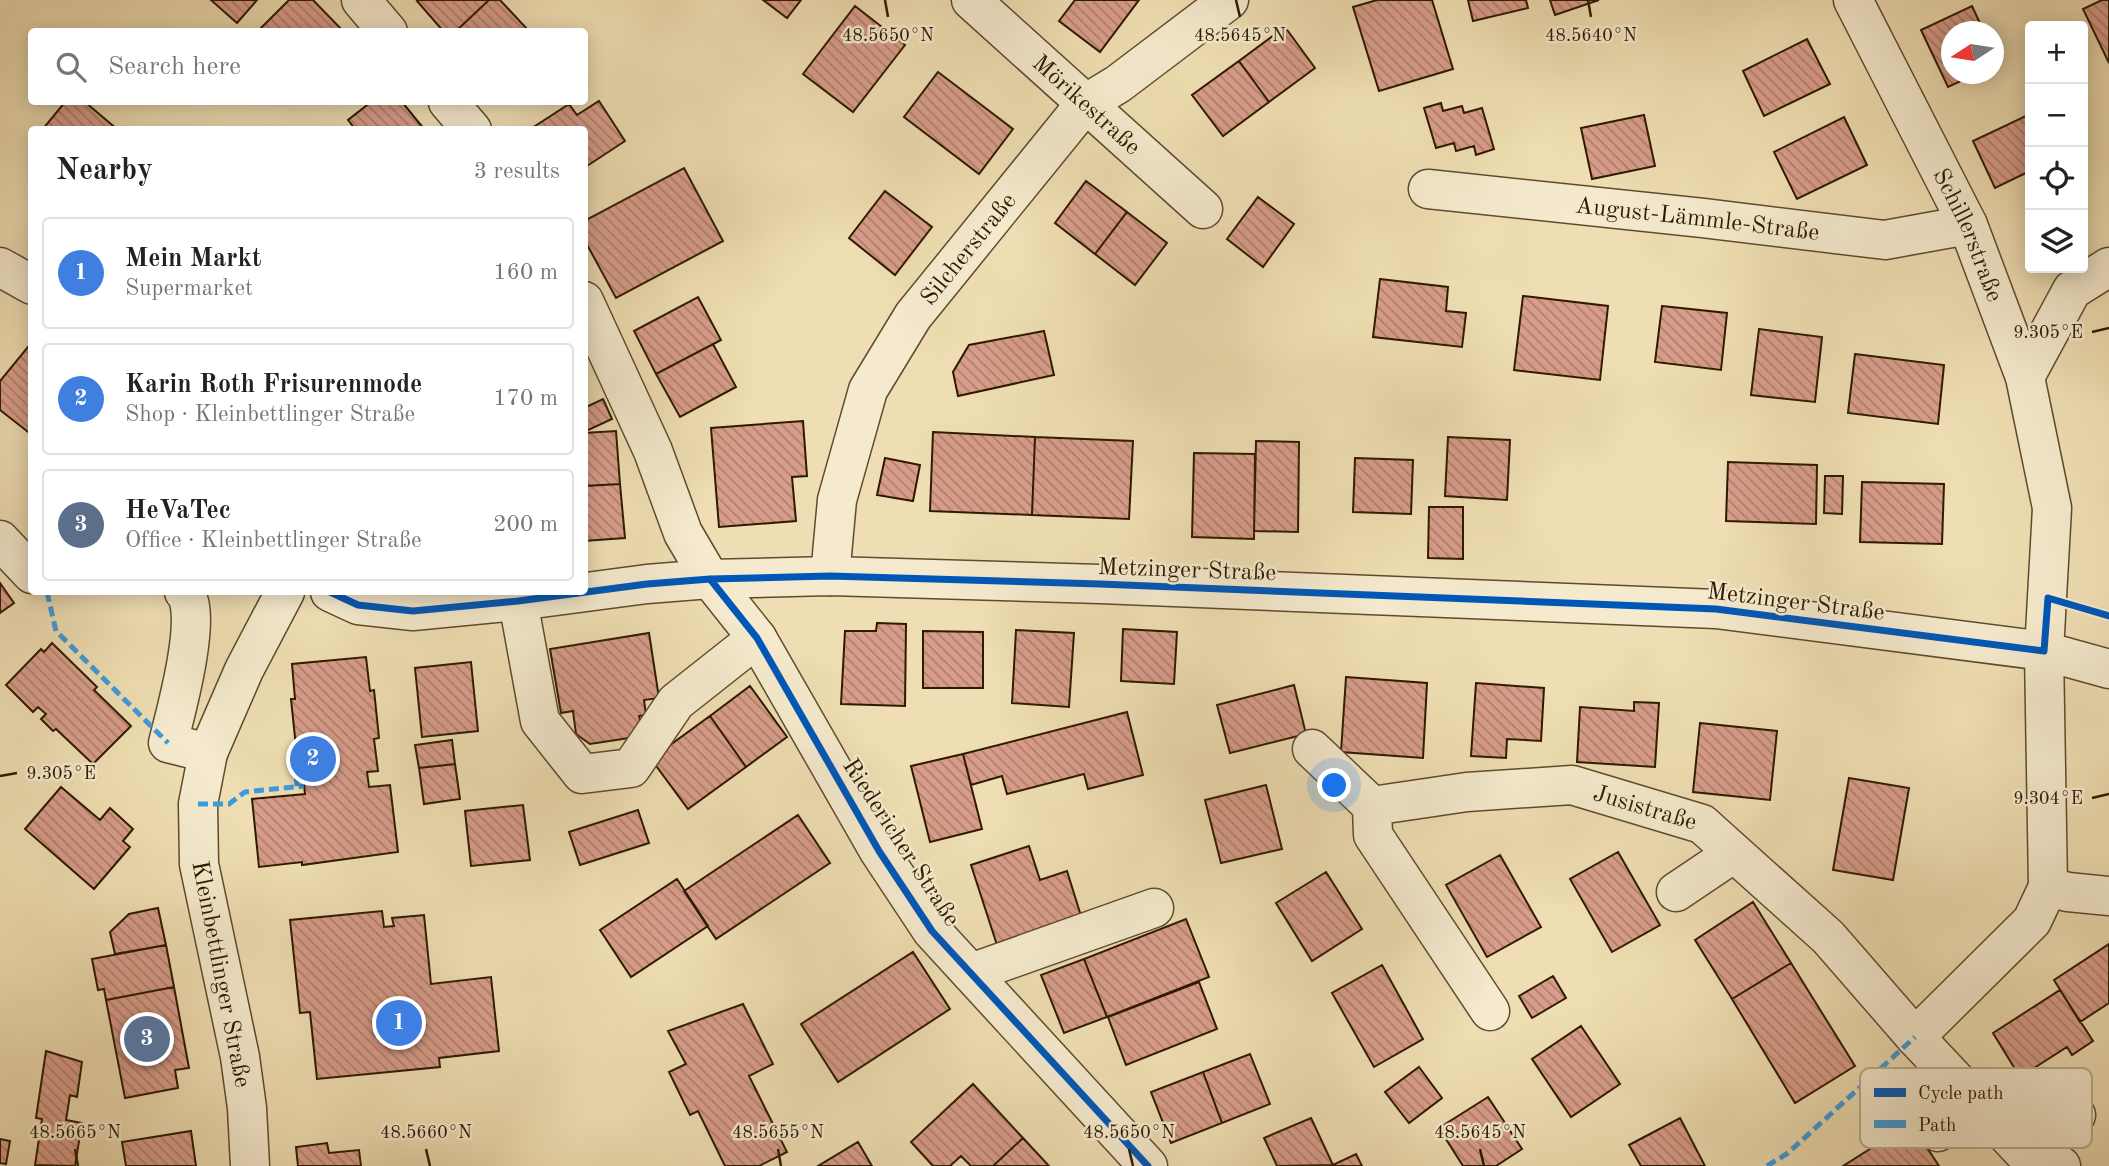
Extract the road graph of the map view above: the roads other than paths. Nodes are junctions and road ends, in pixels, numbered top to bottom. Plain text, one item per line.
1 (361, 0) edge
2 (971, 0) edge
3 (1229, 0) edge
4 (1853, 0) edge
5 (385, 28) edge
6 (1086, 104) junction
7 (450, 105) edge
8 (468, 126) edge
9 (1428, 189) dead end
10 (1203, 209) dead end
11 (1968, 225) junction
12 (0, 267) edge
13 (2109, 267) edge
14 (28, 283) edge
15 (588, 310) edge
16 (2025, 377) junction
17 (0, 540) edge
18 (28, 570) edge
19 (830, 576) junction
20 (710, 579) junction
21 (588, 592) edge
22 (187, 595) edge
23 (283, 595) edge
24 (336, 595) edge
25 (564, 595) edge
26 (518, 601) junction
27 (757, 638) junction
28 (2044, 651) junction
29 (2109, 669) edge
30 (1312, 749) dead end
31 (208, 753) junction
32 (1372, 806) junction
33 (1734, 853) junction
34 (2048, 887) junction
35 (1676, 892) dead end
36 (2109, 896) edge
37 (1154, 908) dead end
38 (971, 973) junction
39 (1490, 1011) dead end
40 (1916, 1037) junction
41 (1945, 1068) edge
42 (2029, 1148) edge
43 (2043, 1160) edge
44 (250, 1166) edge
45 (1148, 1166) edge

1 - 5 street
2 - 6 street, Mörikestraße
3 - 6 street, Silcherstraße
4 - 11 street, Schillerstraße
6 - 10 street, Mörikestraße
6 - 19 street, Silcherstraße
7 - 8 street
9 - 11 street, August-Lämmle-Straße
11 - 16 street, Schillerstraße
12 - 14 street
13 - 16 street
15 - 20 street, Riedericher Straße
16 - 28 street, Schillerstraße
17 - 18 street
19 - 20 street, Metzinger Straße
19 - 28 street, Metzinger Straße
20 - 21 street, Metzinger Straße
20 - 27 street, Riedericher Straße
22 - 31 street
23 - 31 street, Kleinbettlinger Straße
24 - 26 street, Metzinger Straße
25 - 26 street, Metzinger Straße
26 - 27 street
27 - 38 street, Riedericher Straße
28 - 29 street, Metzinger Straße
28 - 34 street, Schillerstraße
30 - 32 street
31 - 44 street, Kleinbettlinger Straße
32 - 33 street, Jusistraße
32 - 39 street
33 - 35 street
33 - 40 street, Jusistraße
34 - 36 street
34 - 40 street
37 - 38 street
38 - 45 street, Riedericher Straße
40 - 41 street, Jusistraße
42 - 43 street, Jusistraße

